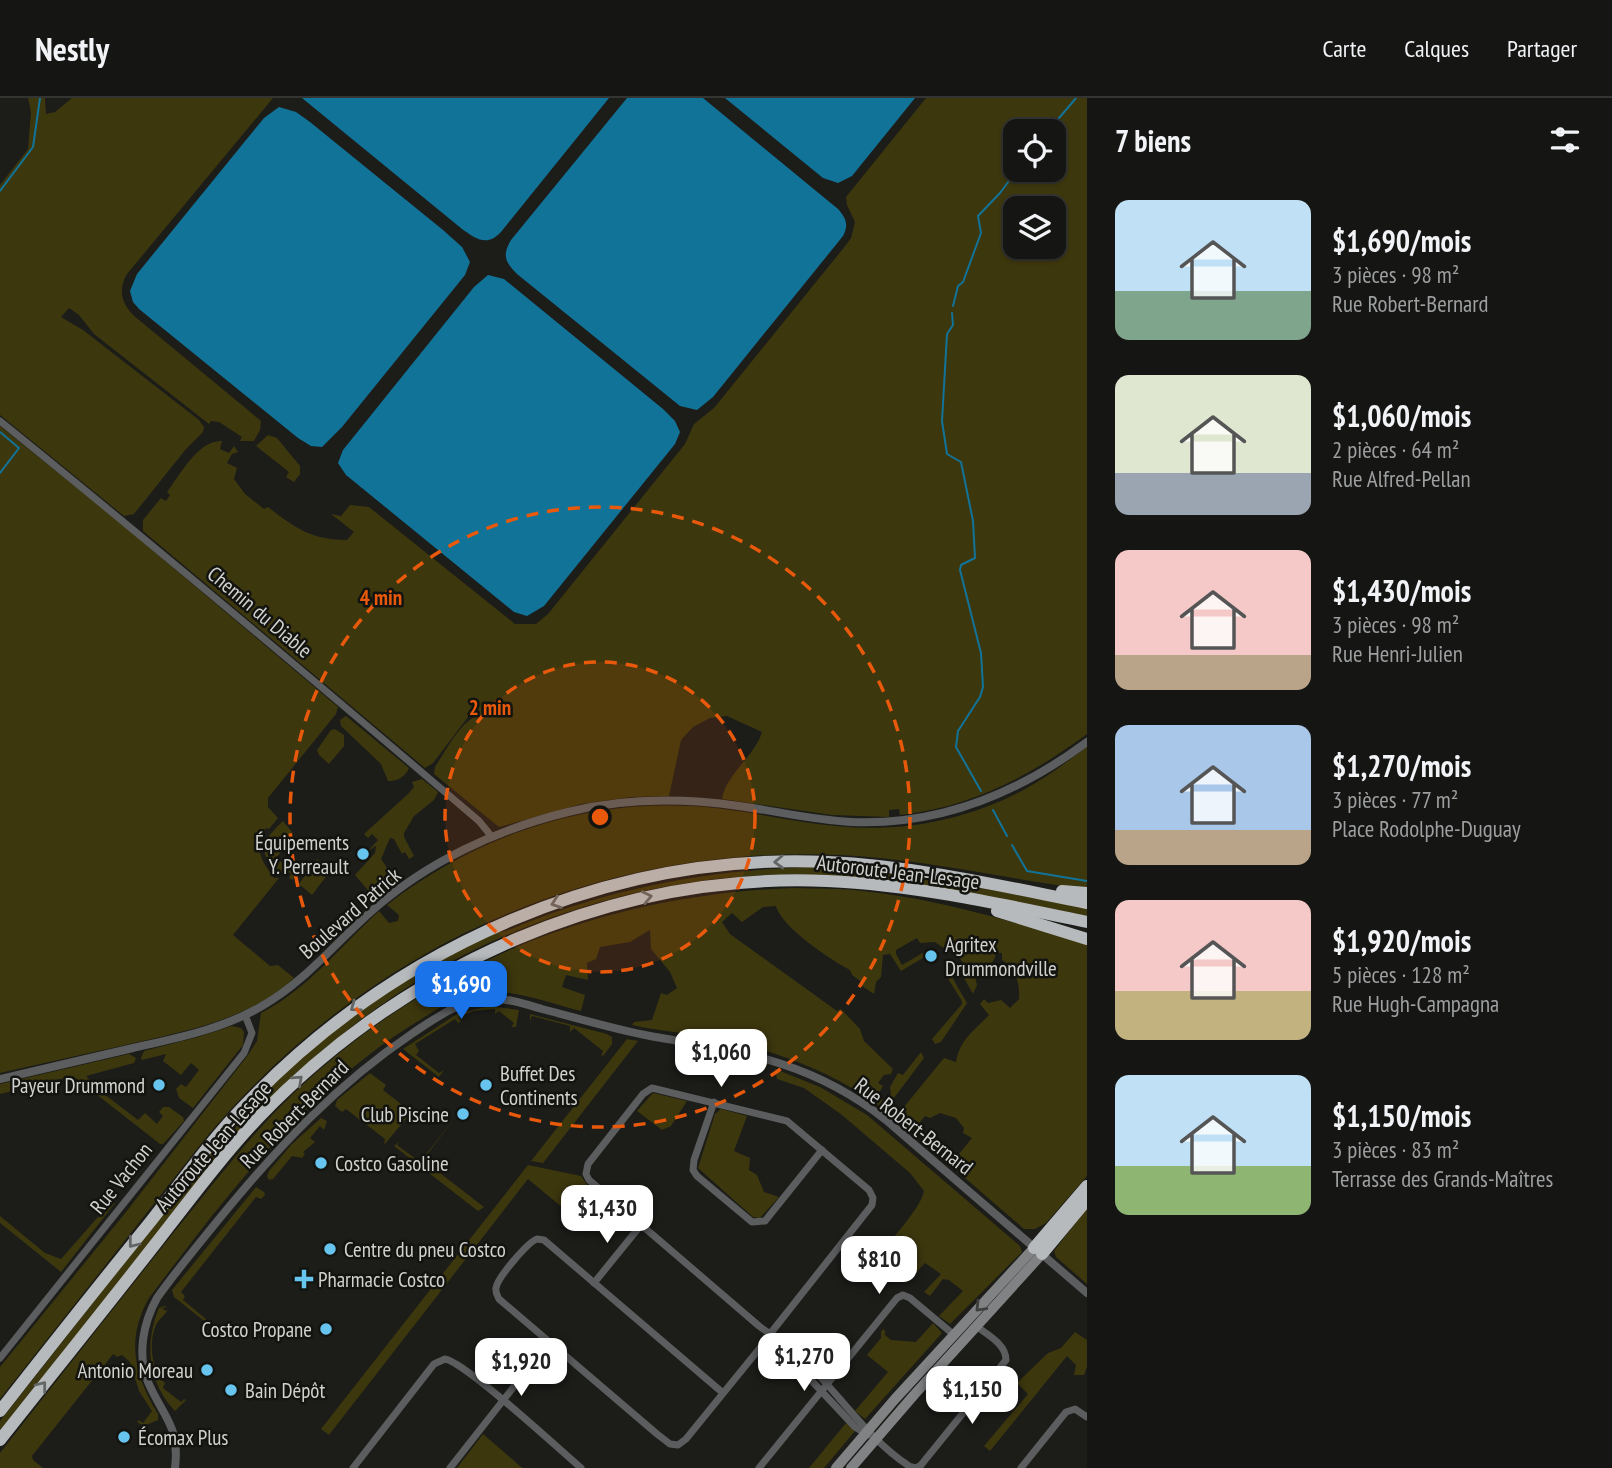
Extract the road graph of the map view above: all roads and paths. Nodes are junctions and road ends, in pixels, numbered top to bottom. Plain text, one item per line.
1 (0, 421) edge
2 (1087, 742) edge
3 (492, 837) junction
4 (1009, 887) junction
5 (936, 892) junction
6 (1087, 893) edge
7 (1087, 903) edge
8 (1087, 922) edge
9 (1087, 939) edge
10 (246, 1015) junction
11 (0, 1079) edge
12 (714, 1102) junction
13 (822, 1150) junction
14 (1087, 1186) edge
15 (1087, 1200) edge
16 (641, 1225) junction
17 (1038, 1251) junction
18 (594, 1283) junction
19 (1087, 1293) edge
20 (976, 1326) junction
21 (770, 1334) junction
22 (953, 1334) junction
23 (549, 1342) junction
24 (0, 1359) edge
25 (824, 1387) junction
26 (723, 1393) junction
27 (503, 1401) junction
28 (0, 1411) edge
29 (1087, 1418) edge
30 (866, 1432) junction
31 (875, 1439) junction
32 (0, 1440) edge
33 (1025, 1467) edge
34 (175, 1468) edge
35 (353, 1468) edge
36 (450, 1468) edge
37 (581, 1468) edge
38 (759, 1468) edge
39 (836, 1468) edge
40 (851, 1468) edge

1 - 3 street, Chemin du Diable
2 - 3 street, Boulevard Patrick
3 - 10 street, Boulevard Patrick
4 - 6 highway
4 - 7 highway, Autoroute Jean-Lesage
4 -> 28 highway, Autoroute Jean-Lesage
5 - 8 highway, Autoroute Jean-Lesage
5 - 9 highway
32 -> 5 highway, Autoroute Jean-Lesage
10 - 11 street, Boulevard Patrick
10 - 24 street, Rue Vachon
12 - 13 street
12 - 13 street
12 - 16 street
13 - 21 street
14 - 17 highway
15 - 17 highway
16 - 18 street
16 - 21 street
17 - 19 street, Rue Robert-Bernard
17 - 20 main road
17 -> 22 main road
17 - 34 street, Rue Robert-Bernard
18 - 23 street
18 - 26 street
20 - 31 main road
20 - 31 street
21 - 25 street
21 - 26 street
22 - 25 street
22 - 30 main road
23 - 26 street
23 - 27 street
25 - 30 street
25 - 38 street
27 - 35 street
27 - 36 street
27 - 37 street
29 - 33 street
30 - 31 street
30 - 39 main road
31 - 40 main road

